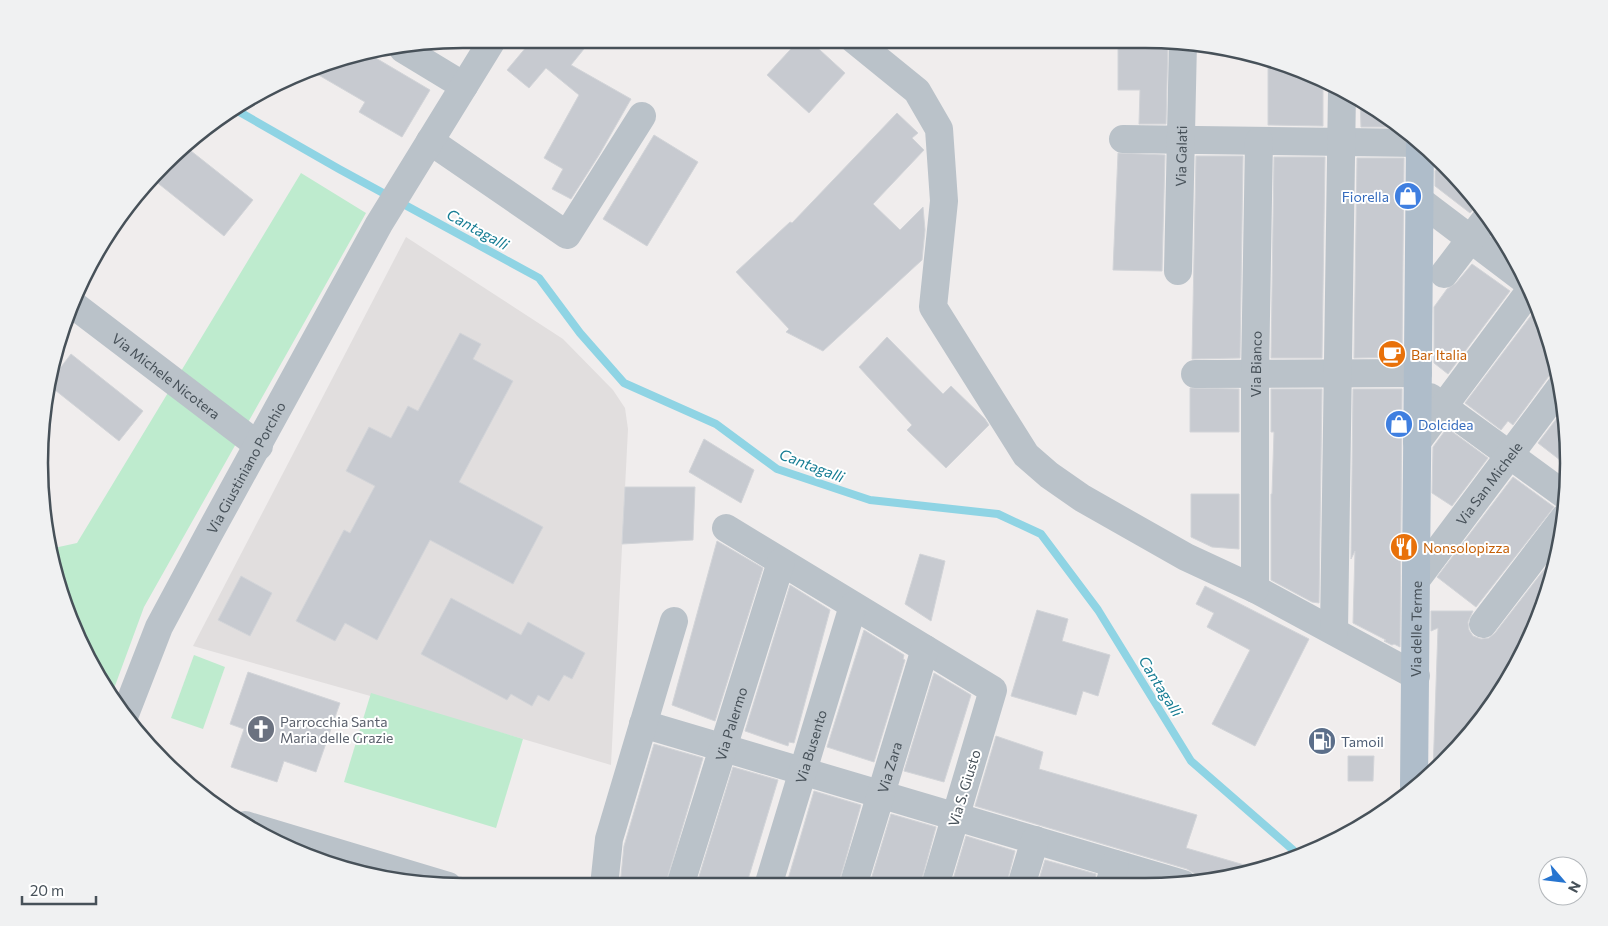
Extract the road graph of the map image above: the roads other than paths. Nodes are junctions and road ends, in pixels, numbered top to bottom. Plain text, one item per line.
1 (487, 48) edge
2 (864, 48) edge
3 (1183, 49) edge
4 (409, 51) edge
5 (464, 86) junction
6 (1342, 97) edge
7 (642, 116) dead end
8 (1124, 139) dead end
9 (1181, 140) junction
10 (1259, 141) junction
11 (1341, 142) junction
12 (1408, 142) edge
13 (423, 152) junction
14 (1426, 162) edge
15 (1419, 200) junction
16 (1483, 222) edge
17 (1471, 239) junction
18 (1178, 271) dead end
19 (1514, 272) edge
20 (1444, 274) dead end
21 (1526, 296) edge
22 (78, 308) edge
23 (1337, 373) junction
24 (1195, 374) dead end
25 (1255, 374) junction
26 (1418, 380) junction
27 (1555, 395) edge
28 (1443, 406) junction
29 (1417, 442) junction
30 (258, 446) junction
31 (1510, 455) junction
32 (1560, 491) edge
33 (726, 528) dead end
34 (1555, 530) edge
35 (781, 562) junction
36 (1416, 580) junction
37 (1255, 589) junction
38 (854, 606) junction
39 (674, 621) dead end
40 (1483, 624) dead end
41 (1334, 632) junction
42 (925, 649) junction
43 (1416, 676) junction
44 (128, 708) edge
45 (643, 724) junction
46 (723, 748) junction
47 (803, 771) junction
48 (1414, 779) edge
49 (881, 795) junction
50 (955, 817) junction
51 (272, 832) edge
52 (1035, 840) junction
53 (1112, 875) edge
54 (414, 876) edge
55 (605, 878) edge
56 (682, 878) edge
57 (770, 878) edge
58 (855, 878) edge
59 (937, 878) edge
60 (1023, 878) edge
61 (1136, 878) edge

1 - 5 street
2 - 37 street
3 - 9 street, Via Galati
4 - 5 street
5 - 13 street
6 - 11 street
7 - 13 street
8 - 9 street
9 - 10 street
9 - 18 street, Via Galati
10 - 11 street
10 - 25 street, Via Bianco
11 - 12 street
11 - 23 street
13 - 30 street, Via Giustiniano Porchio
14 - 15 main road, Via delle Terme
15 - 17 street
15 - 26 main road, Via delle Terme
16 - 17 street
17 - 19 street
17 - 20 street
21 - 28 street
22 - 30 street, Via Michele Nicotera
23 - 25 street
23 - 26 street
23 - 41 street
24 - 25 street
25 - 37 street, Via Bianco
26 - 28 street
26 - 29 main road, Via delle Terme
27 - 31 street, Via San Michele
28 - 29 street
28 - 31 street
29 - 36 main road, Via delle Terme
30 - 44 street, Via Giustiniano Porchio
31 - 32 street
31 - 36 street, Via San Michele
33 - 35 street
34 - 40 street
35 - 38 street
35 - 46 street, Via Palermo
36 - 43 main road, Via delle Terme
37 - 41 street
38 - 42 street
38 - 47 street, Via Busento
39 - 45 street
41 - 43 street
42 - 49 street, Via Zara
42 - 50 street, Via S. Giusto
43 - 48 main road, Via delle Terme
45 - 46 street
45 - 55 street
46 - 47 street
46 - 56 street, Via Palermo
47 - 49 street
47 - 57 street, Via Busento
49 - 50 street
49 - 58 street, Via Zara
50 - 52 street
50 - 59 street, Via S. Giusto
51 - 54 street
52 - 53 street
52 - 60 street
53 - 61 street

